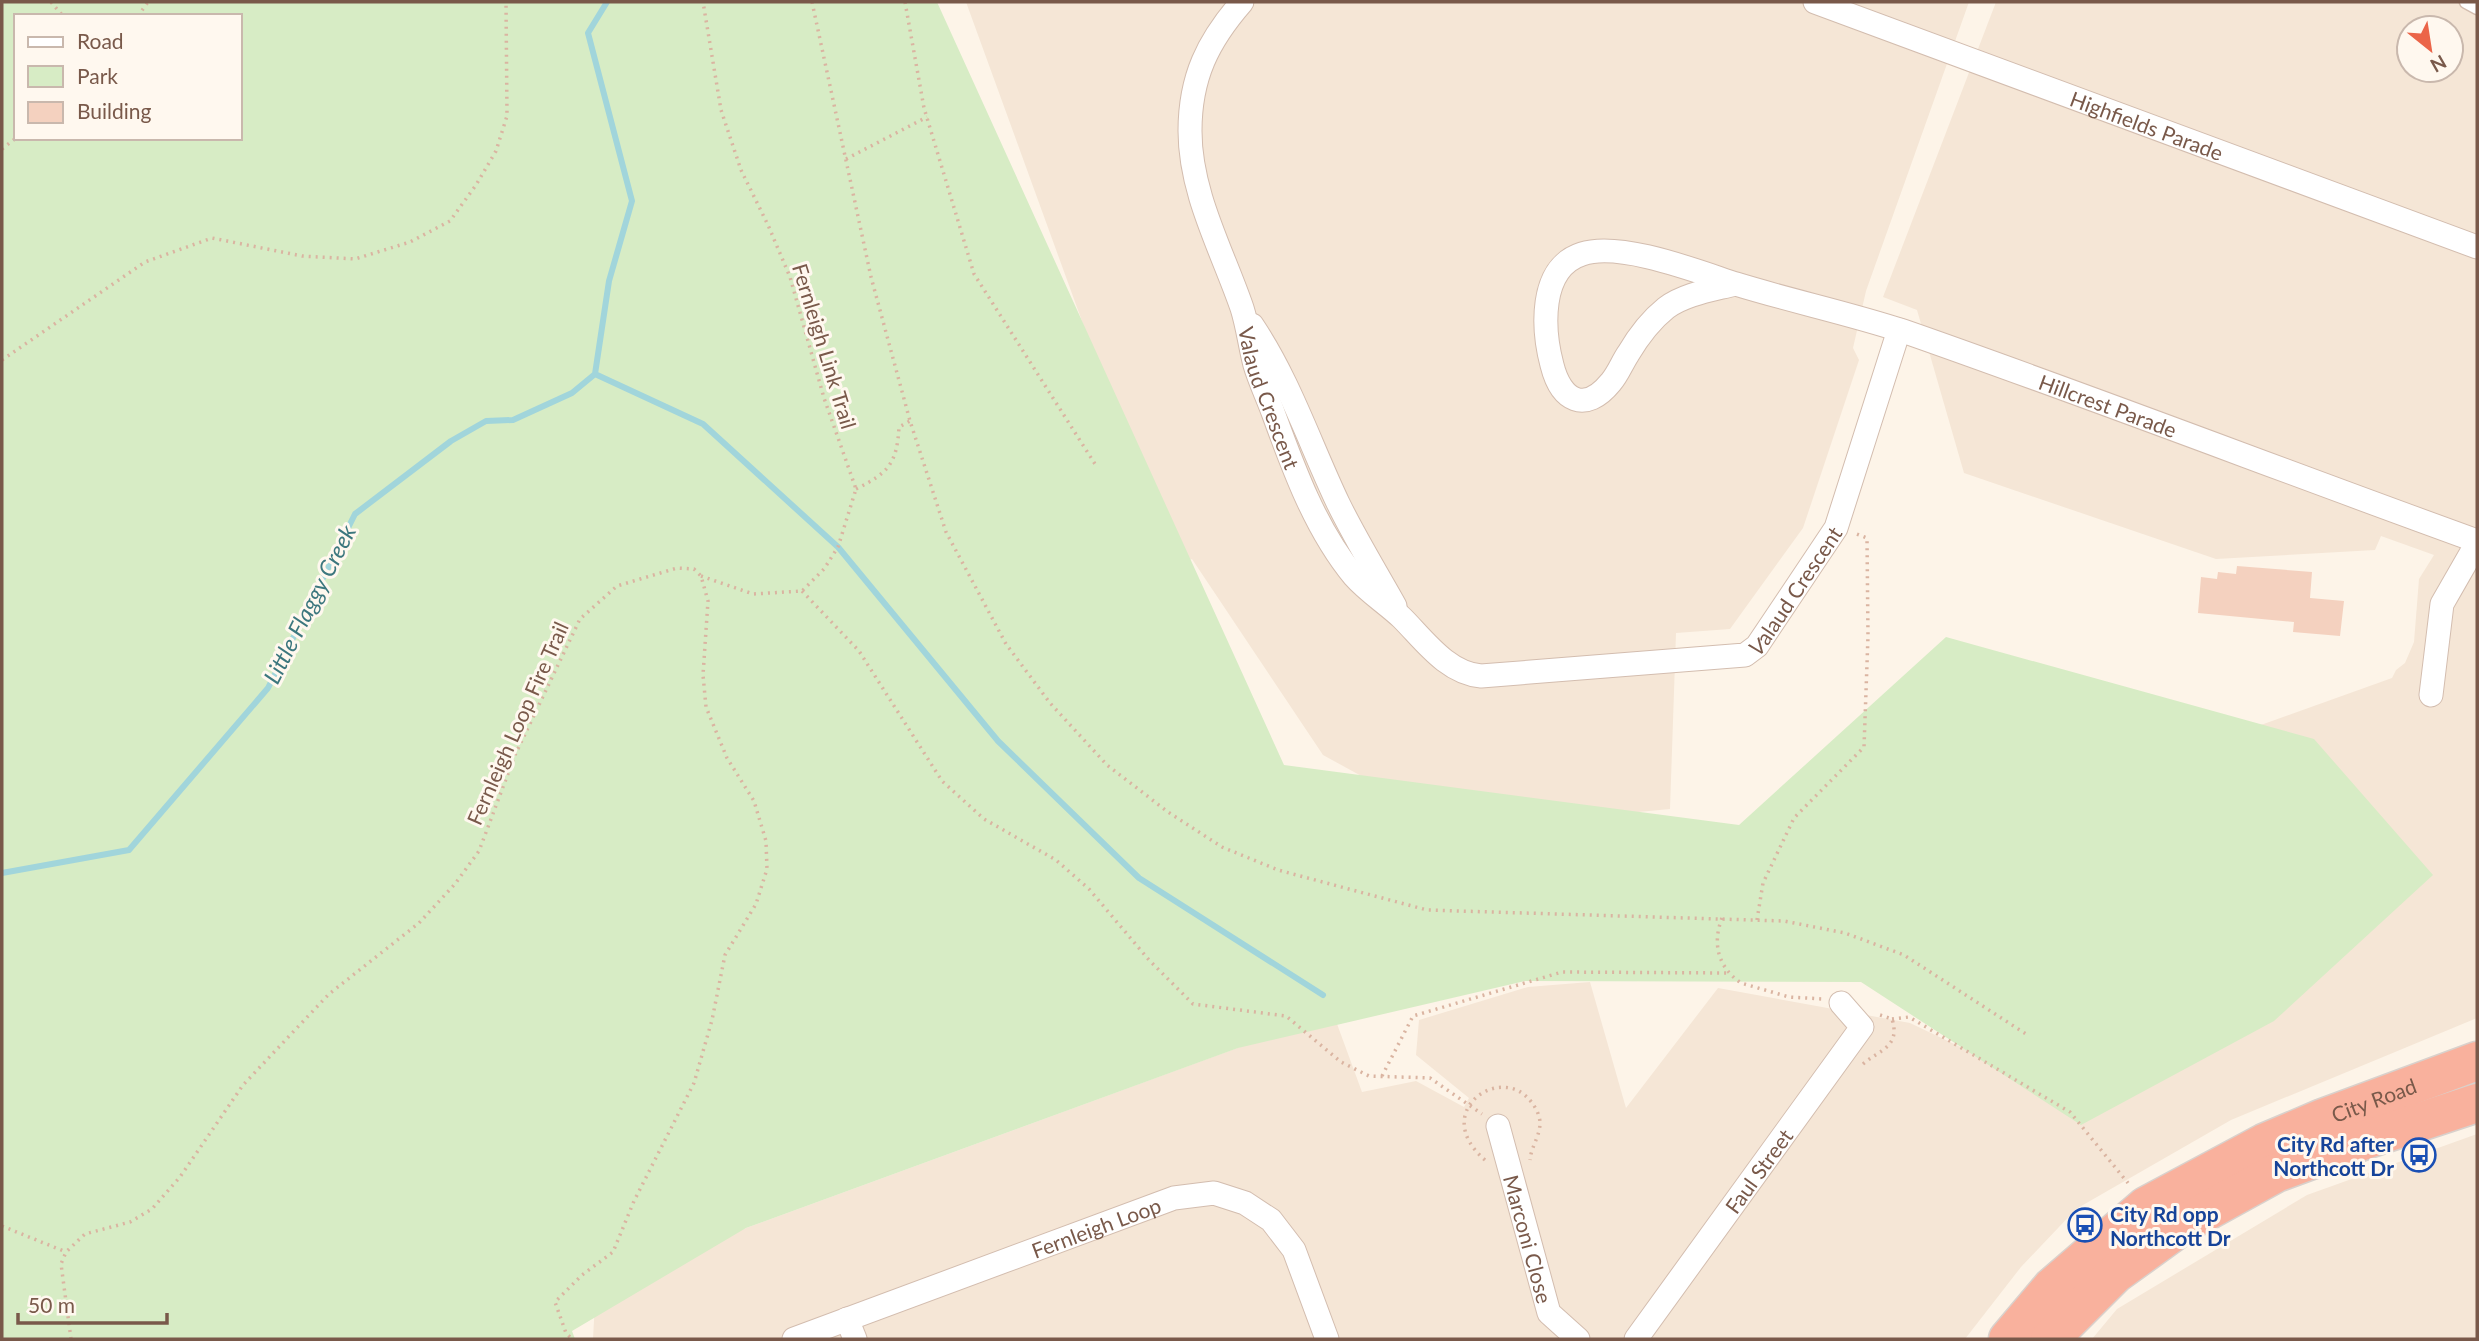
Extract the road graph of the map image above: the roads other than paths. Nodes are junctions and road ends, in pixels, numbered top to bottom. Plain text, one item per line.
1 (1242, 2) edge
2 (1815, 2) edge
3 (2466, 2) edge
4 (2477, 8) edge
5 (2477, 247) edge
6 (1735, 284) junction
7 (1899, 330) junction
8 (2477, 542) edge
9 (2431, 695) dead end
10 (1841, 1003) road end
11 (2477, 1061) edge
12 (2477, 1103) edge
13 (1498, 1126) road end
14 (851, 1329) edge
15 (2066, 1330) edge
16 (794, 1339) edge
17 (1326, 1339) edge
18 (1578, 1339) edge
19 (1636, 1339) edge
20 (2008, 1339) edge

1 - 7 street, Valaud Crescent
2 - 5 street, Highfields Parade
3 - 4 lane
6 - 6 street, Hillcrest Parade
6 - 7 street, Hillcrest Parade
7 - 8 street, Hillcrest Parade
8 - 9 street, Hillcrest Parade
10 - 19 street, Faul Street
11 - 20 highway, City Road
12 - 15 highway, City Road
13 - 18 street, Marconi Close
14 - 16 street, Fernleigh Loop
14 - 17 street, Fernleigh Loop

